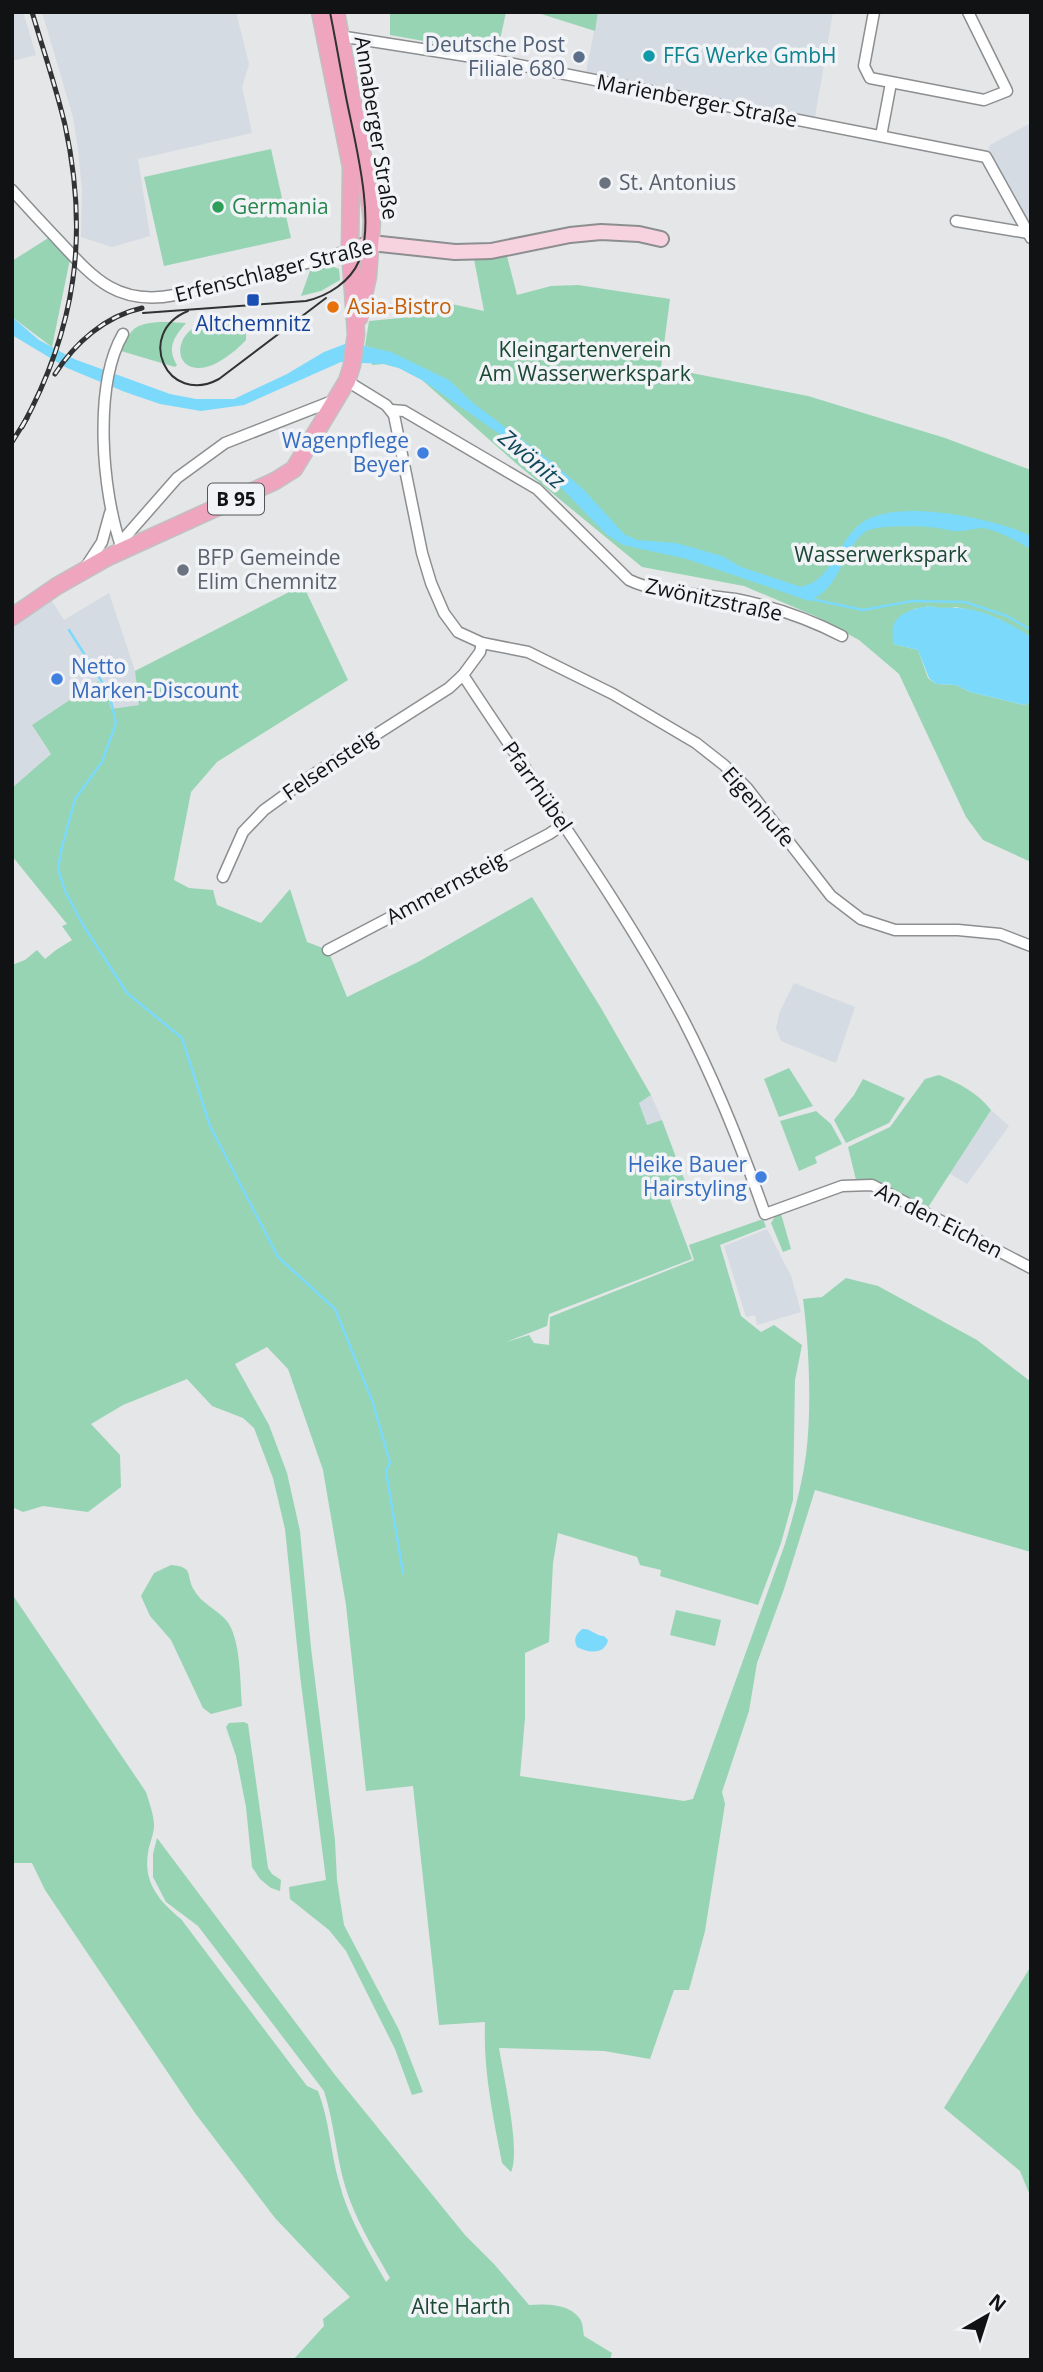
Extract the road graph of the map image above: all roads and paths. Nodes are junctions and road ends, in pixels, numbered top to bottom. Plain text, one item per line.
1 (320, 12) edge
2 (336, 12) edge
3 (874, 12) edge
4 (968, 12) edge
5 (333, 37) junction
6 (891, 83) junction
7 (881, 136) junction
8 (12, 190) edge
9 (956, 221) dead end
10 (1030, 236) edge
11 (661, 239) dead end
12 (371, 243) junction
13 (350, 250) junction
14 (123, 334) dead end
15 (356, 339) junction
16 (350, 373) junction
17 (335, 400) junction
18 (391, 410) junction
19 (111, 512) junction
20 (121, 546) junction
21 (84, 570) junction
22 (12, 617) edge
23 (842, 636) dead end
24 (482, 643) junction
25 (463, 675) junction
26 (564, 824) junction
27 (223, 877) dead end
28 (1031, 946) edge
29 (328, 950) dead end
30 (765, 1214) joint
31 (1031, 1268) edge

1 - 5 main road, Annaberger Straße / B 95
2 - 5 main road, Annaberger Straße / B 95
3 - 6 street
4 - 6 street
5 - 7 street, Marienberger Straße
5 - 12 main road, Annaberger Straße / B 95
5 - 13 main road, Annaberger Straße / B 95
6 - 7 street
7 - 10 street, Marienberger Straße
8 - 13 street, Erfenschlager Straße
9 - 10 street
11 - 12 main road, Erfenschlager Straße
12 - 13 main road, Erfenschlager Straße
12 - 15 main road, Annaberger Straße / B 95
13 - 15 main road, Annaberger Straße / B 95
14 - 19 street
15 - 16 main road, Annaberger Straße / B 95
16 - 17 main road, Annaberger Straße / B 95
16 - 18 street
17 - 20 street
17 - 20 main road, Annaberger Straße / B 95
18 - 23 street, Zwönitzstraße
18 - 24 street
19 - 20 street
19 - 21 street
20 - 21 main road, Annaberger Straße / B 95
21 - 22 main road, Annaberger Straße / B 95
24 - 25 street
24 - 28 street, Eigenhufe
25 - 26 street, Pfarrhübel
25 - 27 street, Felsensteig
26 - 29 street, Ammernsteig
26 - 30 street, Pfarrhübel
30 - 31 street, An den Eichen

